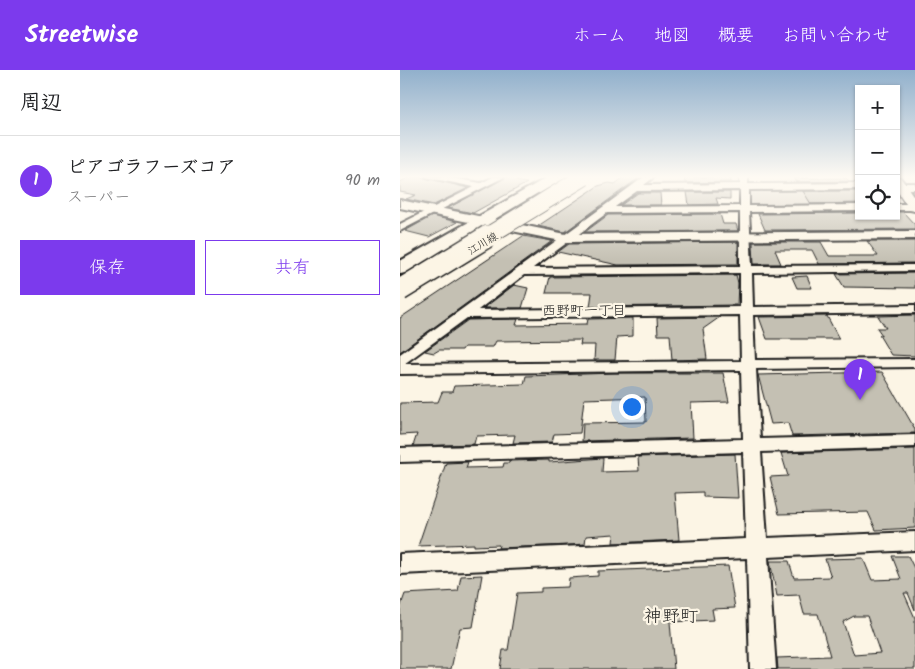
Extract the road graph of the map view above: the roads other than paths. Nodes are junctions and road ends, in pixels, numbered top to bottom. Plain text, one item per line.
1 (404, 205) edge
2 (445, 205) edge
3 (510, 205) edge
4 (517, 205) edge
5 (526, 205) edge
6 (538, 205) edge
7 (546, 205) edge
8 (613, 205) edge
9 (745, 205) edge
10 (900, 207) edge
11 (915, 207) edge
12 (745, 208) junction
13 (855, 208) edge
14 (606, 210) junction
15 (433, 211) junction
16 (483, 221) junction
17 (510, 227) junction
18 (400, 228) edge
19 (915, 235) edge
20 (746, 236) junction
21 (566, 238) junction
22 (915, 268) edge
23 (400, 269) edge
24 (746, 270) junction
25 (521, 272) junction
26 (400, 274) edge
27 (400, 280) edge
28 (400, 290) edge
29 (400, 294) edge
30 (915, 309) edge
31 (747, 310) junction
32 (464, 314) junction
33 (400, 362) edge
34 (915, 363) edge
35 (748, 365) junction
36 (400, 369) edge
37 (915, 441) edge
38 (752, 445) junction
39 (400, 455) edge
40 (915, 541) edge
41 (756, 548) junction
42 (400, 564) edge
43 (763, 669) edge

1 - 15 street
2 - 15 street
3 - 16 main road, 江川線
4 - 26 highway
5 - 27 highway, bridge
6 - 28 highway, bridge
7 - 17 main road, 江川線
8 - 14 street
9 - 12 street
10 - 11 street
12 - 13 street
12 - 14 street
12 - 20 street
14 - 21 street
15 - 16 street
15 - 18 street
16 - 17 street
16 - 23 main road, 江川線
17 - 21 street
17 - 29 main road, 江川線
19 - 20 street
20 - 21 street
20 - 24 street
21 - 25 street
22 - 24 street
24 - 25 street
24 - 31 street
25 - 32 street
30 - 31 street
31 - 32 street
31 - 35 street
32 - 33 street
34 - 35 street
35 - 36 street
35 - 38 street
37 - 38 street
38 - 39 street
38 - 41 street
40 - 41 street
41 - 42 street
41 - 43 street

